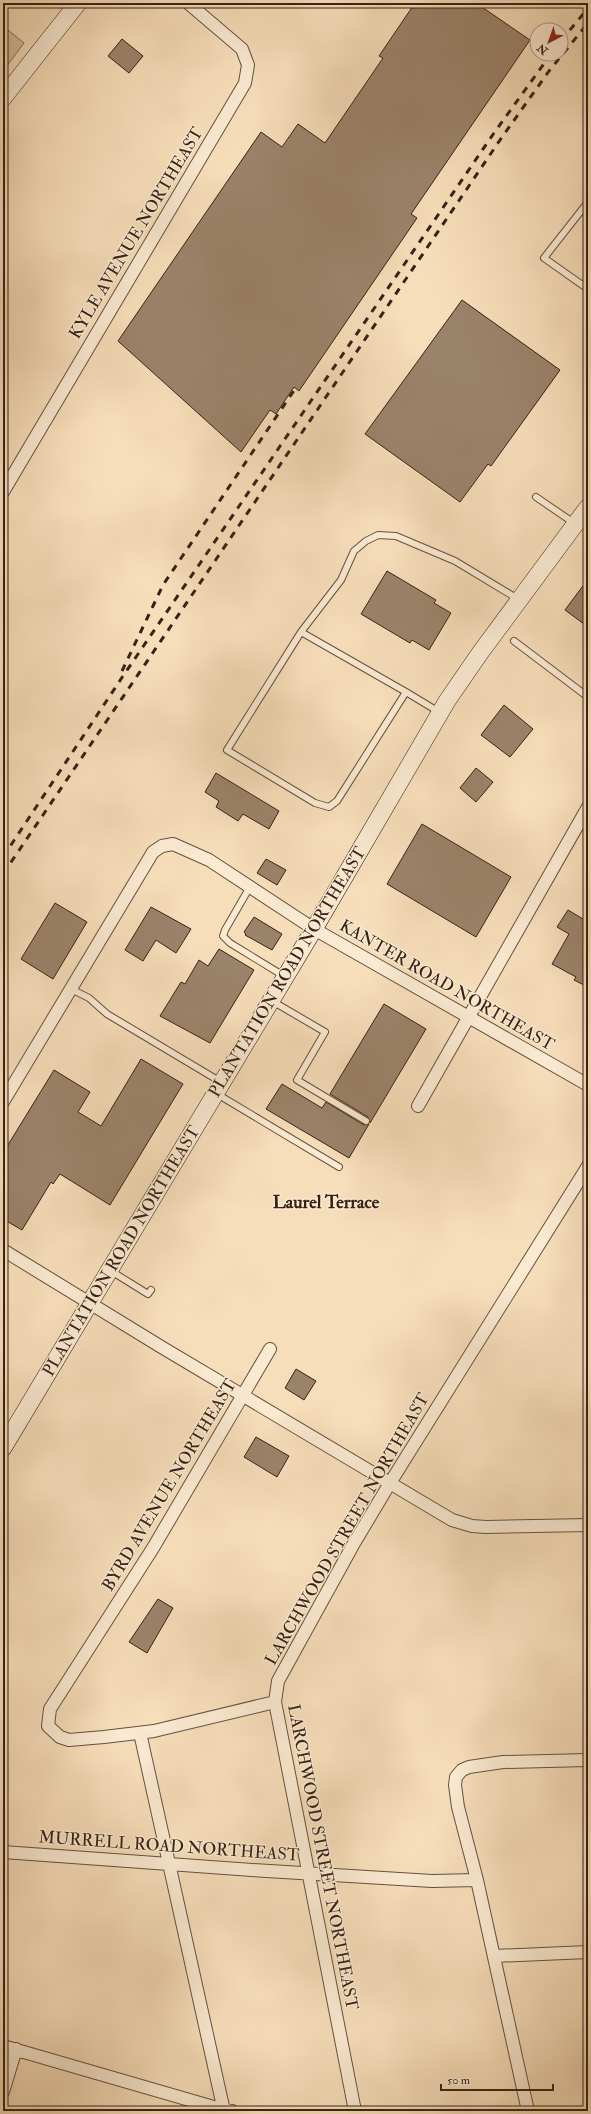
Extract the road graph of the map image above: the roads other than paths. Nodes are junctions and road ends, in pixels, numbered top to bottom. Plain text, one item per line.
1 (78, 3) edge
2 (188, 3) edge
3 (3, 98) edge
4 (588, 202) edge
5 (588, 289) edge
6 (3, 492) edge
7 (536, 497) dead end
8 (588, 507) edge
9 (575, 524) junction
10 (519, 600) junction
11 (301, 632) junction
12 (514, 641) dead end
13 (406, 692) junction
14 (588, 697) edge
15 (440, 712) junction
16 (588, 807) edge
17 (250, 885) junction
18 (314, 929) junction
19 (286, 977) junction
20 (69, 988) junction
21 (271, 1001) junction
22 (469, 1016) junction
23 (588, 1085) edge
24 (219, 1088) junction
25 (3, 1102) edge
26 (418, 1106) dead end
27 (366, 1121) dead end
28 (588, 1166) edge
29 (339, 1167) dead end
30 (3, 1250) edge
31 (110, 1270) junction
32 (150, 1290) dead end
33 (90, 1303) junction
34 (270, 1349) dead end
35 (244, 1395) junction
36 (3, 1448) edge
37 (390, 1483) junction
38 (588, 1525) edge
39 (275, 1702) junction
40 (140, 1733) junction
41 (588, 1760) edge
42 (3, 1852) edge
43 (169, 1864) junction
44 (309, 1873) junction
45 (477, 1880) junction
46 (588, 1952) edge
47 (494, 1956) junction
48 (3, 2046) edge
49 (16, 2049) junction
50 (3, 2092) edge
51 (226, 2111) edge
52 (355, 2111) edge
53 (528, 2111) edge

1 - 3 street
2 - 6 street, KYLE AVENUE NORTHEAST
4 - 5 lane
7 - 9 lane
8 - 9 street, PLANTATION ROAD NORTHEAST
9 - 10 street, PLANTATION ROAD NORTHEAST
10 - 11 lane
10 - 15 street, PLANTATION ROAD NORTHEAST
11 - 13 lane
11 - 13 lane
12 - 14 lane
13 - 15 lane
15 - 18 street, PLANTATION ROAD NORTHEAST
16 - 22 street
17 - 18 street, KANTER ROAD NORTHEAST
17 - 19 lane
17 - 20 street, KANTER ROAD NORTHEAST
18 - 19 street, PLANTATION ROAD NORTHEAST
18 - 22 street, KANTER ROAD NORTHEAST
19 - 21 street, PLANTATION ROAD NORTHEAST
20 - 24 lane
20 - 25 street, KANTER ROAD NORTHEAST
21 - 24 street, PLANTATION ROAD NORTHEAST
21 - 27 lane
22 - 23 street, KANTER ROAD NORTHEAST
22 - 26 street
24 - 29 lane
24 - 31 street, PLANTATION ROAD NORTHEAST
28 - 37 street, LARCHWOOD STREET NORTHEAST
30 - 33 street
31 - 32 lane
31 - 33 street, PLANTATION ROAD NORTHEAST
33 - 35 street
33 - 36 street, PLANTATION ROAD NORTHEAST
34 - 35 street, BYRD AVENUE NORTHEAST
35 - 37 street
35 - 40 street, BYRD AVENUE NORTHEAST
37 - 38 street
37 - 39 street, LARCHWOOD STREET NORTHEAST
39 - 40 street
39 - 44 street, LARCHWOOD STREET NORTHEAST
40 - 43 street
41 - 45 street
42 - 43 street, MURRELL ROAD NORTHEAST
43 - 44 street, MURRELL ROAD NORTHEAST
43 - 51 street
44 - 45 street, MURRELL ROAD NORTHEAST
44 - 52 street, LARCHWOOD STREET NORTHEAST
45 - 47 street
46 - 47 street
47 - 53 street
48 - 49 street
49 - 50 street
49 - 51 street

